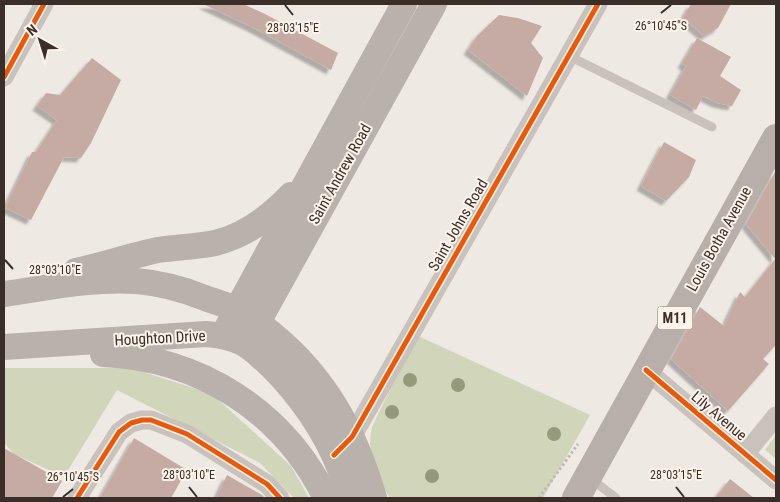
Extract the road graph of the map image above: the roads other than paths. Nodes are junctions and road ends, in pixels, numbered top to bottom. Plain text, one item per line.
1 (44, 4) edge
2 (404, 4) edge
3 (434, 4) edge
4 (598, 4) edge
5 (569, 56) junction
6 (4, 77) edge
7 (712, 128) dead end
8 (776, 138) edge
9 (321, 154) junction
10 (4, 286) edge
11 (4, 294) edge
12 (240, 328) junction
13 (4, 348) edge
14 (4, 355) edge
15 (646, 370) junction
16 (776, 416) edge
17 (352, 437) junction
18 (745, 454) junction
19 (334, 455) junction
20 (776, 480) edge
21 (582, 487) edge
22 (77, 498) edge
23 (280, 498) edge
24 (326, 498) edge
25 (349, 498) edge
26 (374, 498) edge
27 (616, 498) edge

1 - 6 street
2 - 9 main road, Saint Andrew Road
3 - 12 main road, Saint Andrew Road
4 - 5 street, Saint Johns Road
5 - 7 lane
5 - 17 street, Saint Johns Road
8 - 15 main road, Louis Botha Avenue / M11
9 - 10 main road
9 - 12 main road, Saint Andrew Road
11 - 12 main road
12 - 13 main road, Houghton Drive
12 - 17 main road
12 - 19 main road
14 - 24 main road
15 - 18 street, Lily Avenue
15 - 21 main road, Louis Botha Avenue / M11
16 - 18 street
17 - 19 street, Saint Johns Road
17 - 26 main road
18 - 20 street, Lily Avenue
19 - 25 main road
21 - 27 lane
22 - 23 street

